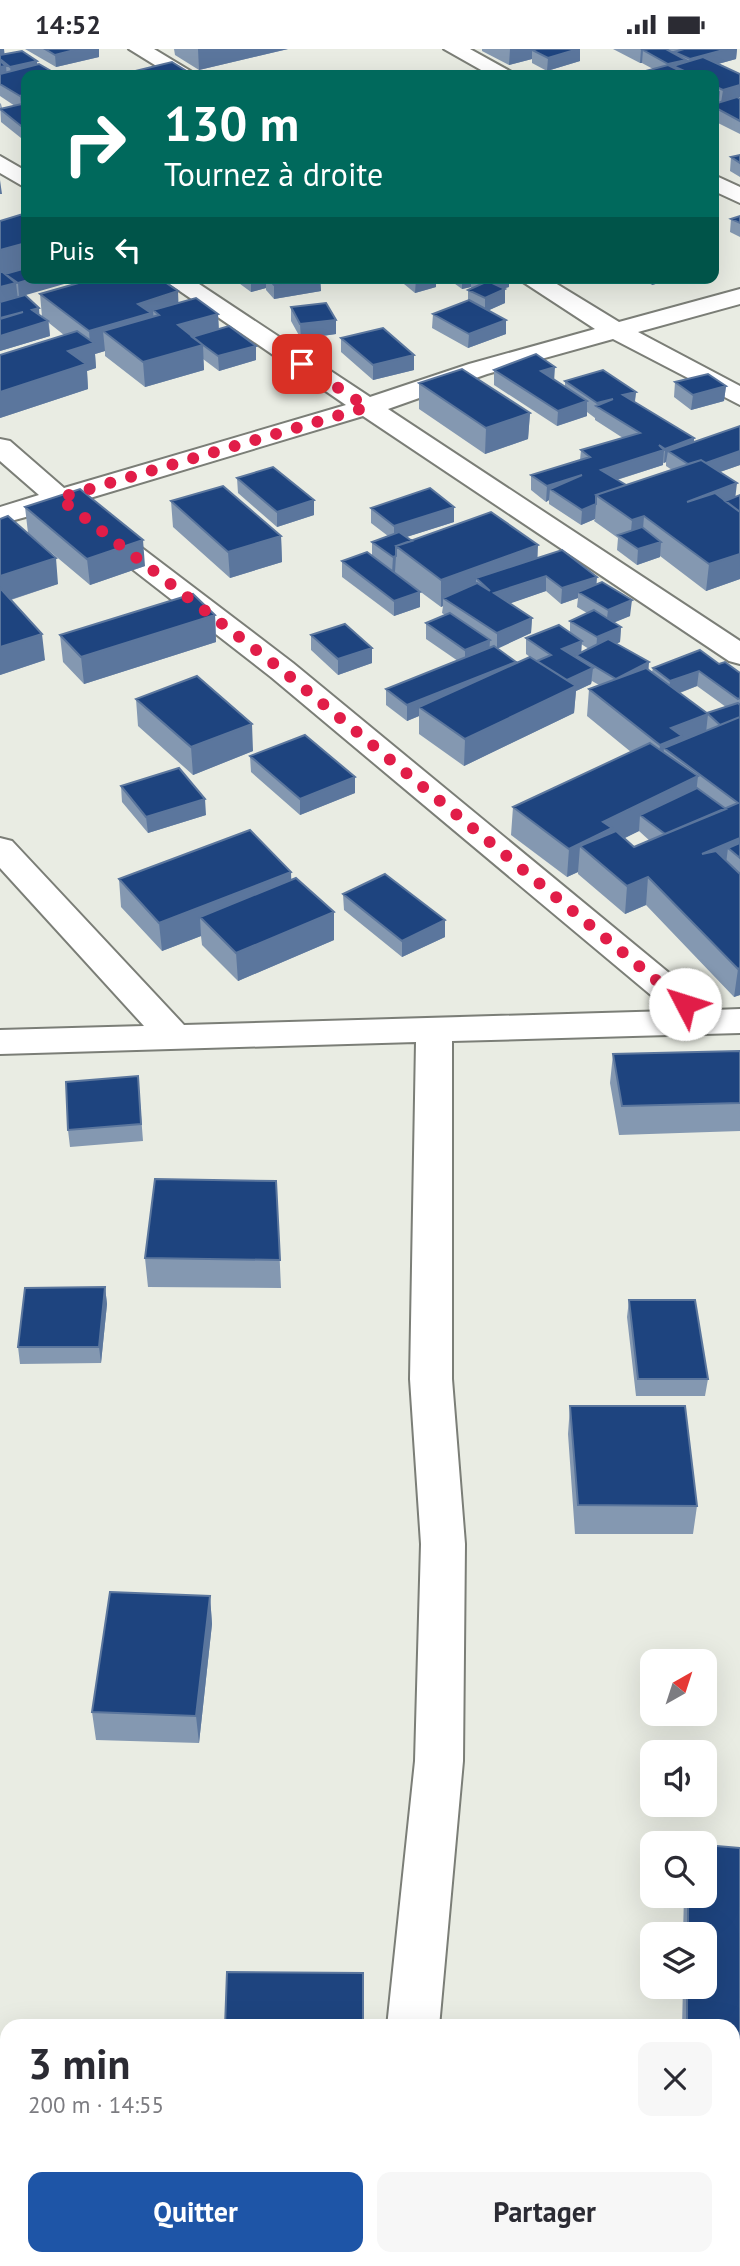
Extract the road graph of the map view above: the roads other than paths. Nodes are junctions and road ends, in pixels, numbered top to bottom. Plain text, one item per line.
1 (139, 49) edge
2 (454, 49) edge
3 (177, 70) edge
4 (496, 70) edge
5 (0, 163) edge
6 (21, 178) edge
7 (719, 185) edge
8 (740, 196) edge
9 (182, 284) edge
10 (539, 284) edge
11 (740, 296) edge
12 (615, 330) junction
13 (740, 397) edge
14 (367, 407) junction
15 (0, 447) edge
16 (59, 498) junction
17 (0, 516) edge
18 (740, 655) edge
19 (0, 848) edge
20 (723, 1021) edge
21 (434, 1028) junction
22 (175, 1037) junction
23 (0, 1042) edge
24 (414, 2019) edge

1 - 3 street
2 - 4 street
5 - 6 street
7 - 8 street
9 - 14 street
10 - 12 street
11 - 12 street
12 - 13 street
12 - 14 street
14 - 16 street
14 - 18 street
15 - 16 street
16 - 17 street
16 - 20 street
19 - 22 street
20 - 21 street
21 - 22 street
21 - 24 street
22 - 23 street

